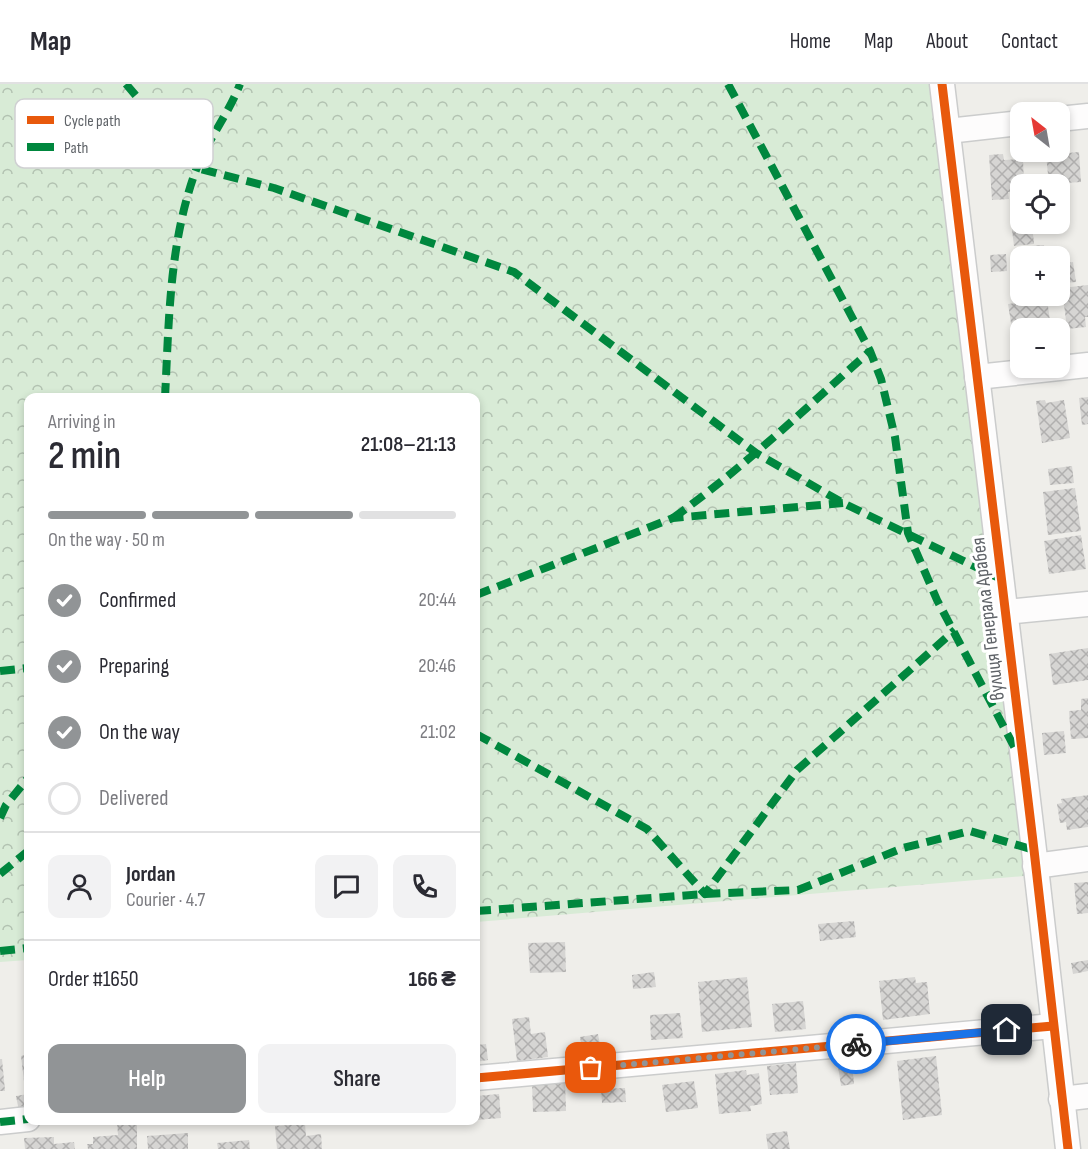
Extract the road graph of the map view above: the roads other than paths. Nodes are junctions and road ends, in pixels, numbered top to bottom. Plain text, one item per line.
1 (942, 84) edge
2 (1088, 116) edge
3 (1070, 118) edge
4 (1010, 124) edge
5 (948, 131) junction
6 (1088, 365) edge
7 (977, 377) junction
8 (1088, 604) edge
9 (1005, 612) junction
10 (1088, 860) edge
11 (1035, 866) junction
12 (1053, 1026) junction
13 (480, 1078) edge
14 (1088, 1096) edge
15 (1062, 1099) junction
16 (24, 1119) edge
17 (0, 1122) edge
18 (1068, 1149) edge

1 - 5 street, вулиця Генерала Арабея
2 - 3 street
4 - 5 street
5 - 7 street, вулиця Генерала Арабея
6 - 7 street
7 - 9 street, вулиця Генерала Арабея
8 - 9 street
9 - 11 street, вулиця Генерала Арабея
10 - 11 street
11 - 12 street, вулиця Генерала Арабея
12 - 13 street
12 - 15 street, вулиця Генерала Арабея
14 - 15 street
15 - 18 street, вулиця Генерала Арабея
16 - 17 street

